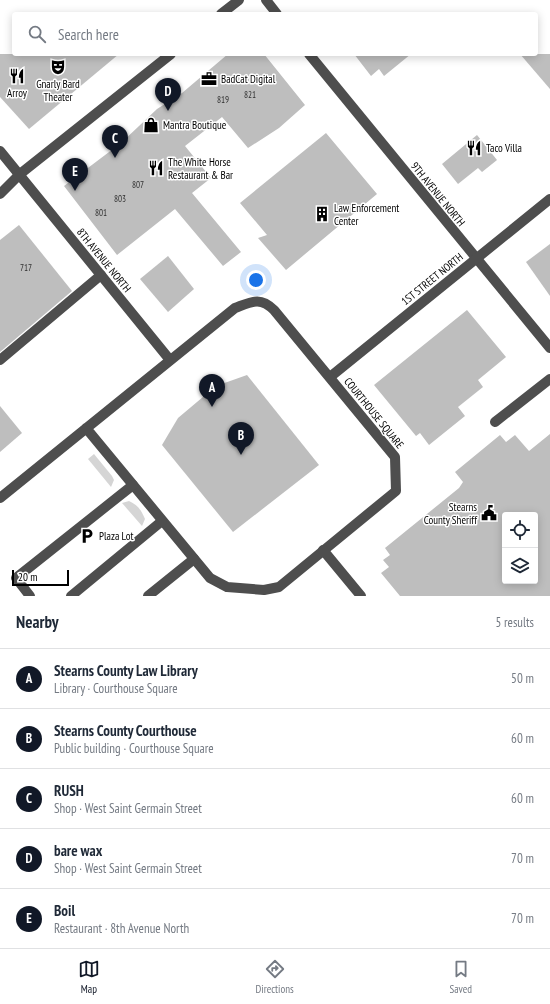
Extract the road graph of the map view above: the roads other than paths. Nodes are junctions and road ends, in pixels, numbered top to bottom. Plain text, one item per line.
1 (239, 0) edge
2 (266, 0) edge
3 (224, 12) edge
4 (275, 12) edge
5 (168, 56) edge
6 (311, 56) edge
7 (0, 151) edge
8 (20, 174) junction
9 (0, 194) edge
10 (550, 199) edge
11 (476, 259) junction
12 (101, 275) junction
13 (550, 348) edge
14 (0, 360) edge
15 (170, 360) junction
16 (330, 377) junction
17 (550, 379) edge
18 (495, 422) dead end
19 (86, 428) junction
20 (133, 485) junction
21 (0, 498) edge
22 (162, 521) junction
23 (323, 550) junction
24 (194, 560) junction
25 (30, 596) edge
26 (71, 596) edge
27 (148, 596) edge
28 (361, 596) edge

1 - 3 street
2 - 4 street
5 - 8 street
6 - 11 street, 9TH AVENUE NORTH
7 - 8 street, 8TH AVENUE NORTH
8 - 9 street
8 - 12 street, 8TH AVENUE NORTH
10 - 11 street, 1ST STREET NORTH
11 - 13 street, 9TH AVENUE NORTH
11 - 16 street, 1ST STREET NORTH
12 - 14 street
12 - 15 street, 8TH AVENUE NORTH
15 - 16 street, COURTHOUSE SQUARE
15 - 19 street, COURTHOUSE SQUARE
16 - 23 street, COURTHOUSE SQUARE
17 - 18 street
19 - 20 street, COURTHOUSE SQUARE
19 - 21 street, COURTHOUSE SQUARE
20 - 22 street, COURTHOUSE SQUARE
20 - 25 street
22 - 24 street, COURTHOUSE SQUARE
22 - 26 street
23 - 24 street, COURTHOUSE SQUARE
23 - 28 street
24 - 27 street

